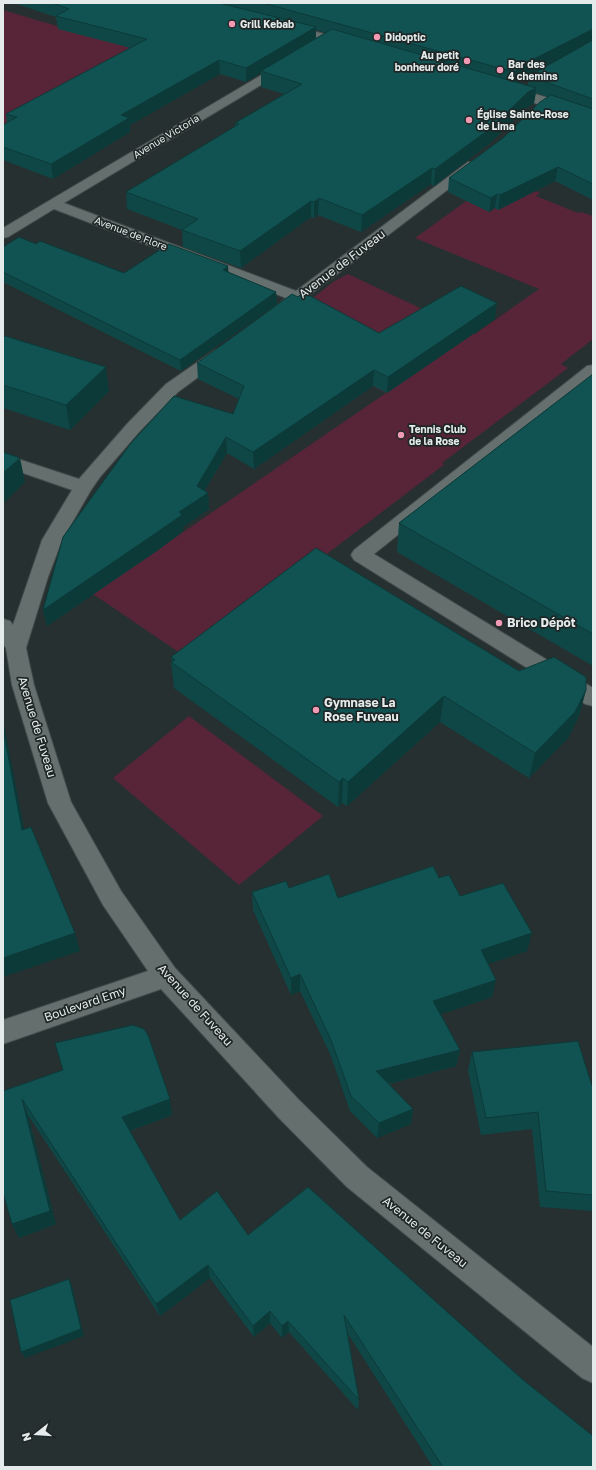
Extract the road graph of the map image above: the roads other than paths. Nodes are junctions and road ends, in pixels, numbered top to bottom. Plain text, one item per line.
1 (273, 24) edge
2 (330, 39) junction
3 (317, 47) edge
4 (360, 47) edge
5 (296, 59) edge
6 (525, 83) edge
7 (494, 85) edge
8 (515, 91) junction
9 (548, 102) junction
10 (532, 112) edge
11 (593, 119) edge
12 (482, 158) edge
13 (53, 204) junction
14 (3, 234) edge
15 (298, 297) junction
16 (266, 320) edge
17 (235, 343) edge
18 (593, 370) edge
19 (3, 460) edge
20 (83, 487) junction
21 (3, 626) edge
22 (16, 648) junction
23 (593, 698) edge
24 (166, 976) junction
25 (3, 1032) edge
26 (593, 1367) edge

1 - 2 street
2 - 3 street
2 - 4 street
5 - 13 street, Avenue Victoria
6 - 8 street
7 - 8 street
8 - 9 street
9 - 10 street
9 - 11 street
12 - 15 street, Avenue de Fuveau
13 - 14 street, Avenue Victoria
13 - 15 street, Avenue de Flore
15 - 16 street, Avenue de Fuveau
17 - 20 street, Avenue de Fuveau
18 - 23 street
19 - 20 street
20 - 22 street, Avenue de Fuveau
21 - 22 street
22 - 24 street, Avenue de Fuveau
24 - 25 street, Boulevard Emy
24 - 26 street, Avenue de Fuveau

